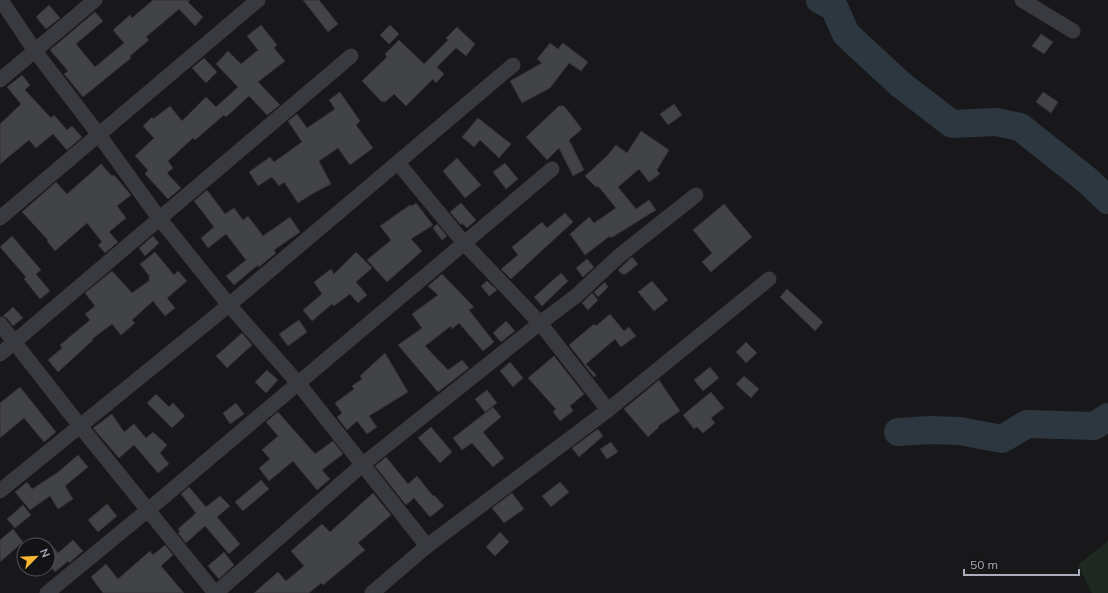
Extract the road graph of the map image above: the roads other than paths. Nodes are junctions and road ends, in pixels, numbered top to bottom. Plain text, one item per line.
1 (1, 0) edge
2 (95, 0) edge
3 (258, 0) edge
4 (1022, 0) edge
5 (1073, 31) dead end
6 (35, 51) junction
7 (351, 56) dead end
8 (513, 65) dead end
9 (0, 80) edge
10 (99, 135) junction
11 (398, 163) junction
12 (552, 169) dead end
13 (696, 194) dead end
14 (0, 218) edge
15 (159, 218) junction
16 (464, 243) junction
17 (769, 279) dead end
18 (229, 305) junction
19 (540, 323) junction
20 (0, 324) edge
21 (14, 342) junction
22 (0, 354) edge
23 (298, 383) junction
24 (608, 410) junction
25 (80, 426) junction
26 (362, 466) junction
27 (0, 491) edge
28 (148, 510) junction
29 (427, 546) junction
30 (47, 593) edge
31 (215, 593) edge
32 (372, 593) edge

1 - 6 street
2 - 6 street
3 - 10 street
4 - 5 street
6 - 9 street
6 - 10 street
7 - 15 street
8 - 11 street
10 - 14 street
10 - 15 street
11 - 16 street
11 - 18 street
12 - 16 street
13 - 19 street
15 - 18 street
15 - 21 street
16 - 19 street
16 - 23 street
17 - 24 street
18 - 23 street
18 - 25 street
19 - 24 street
19 - 26 street
20 - 21 street
21 - 22 street
21 - 25 street
23 - 26 street
23 - 28 street
24 - 29 street
25 - 27 street
25 - 28 street
26 - 29 street
26 - 31 street
28 - 30 street
28 - 31 street
29 - 32 street

